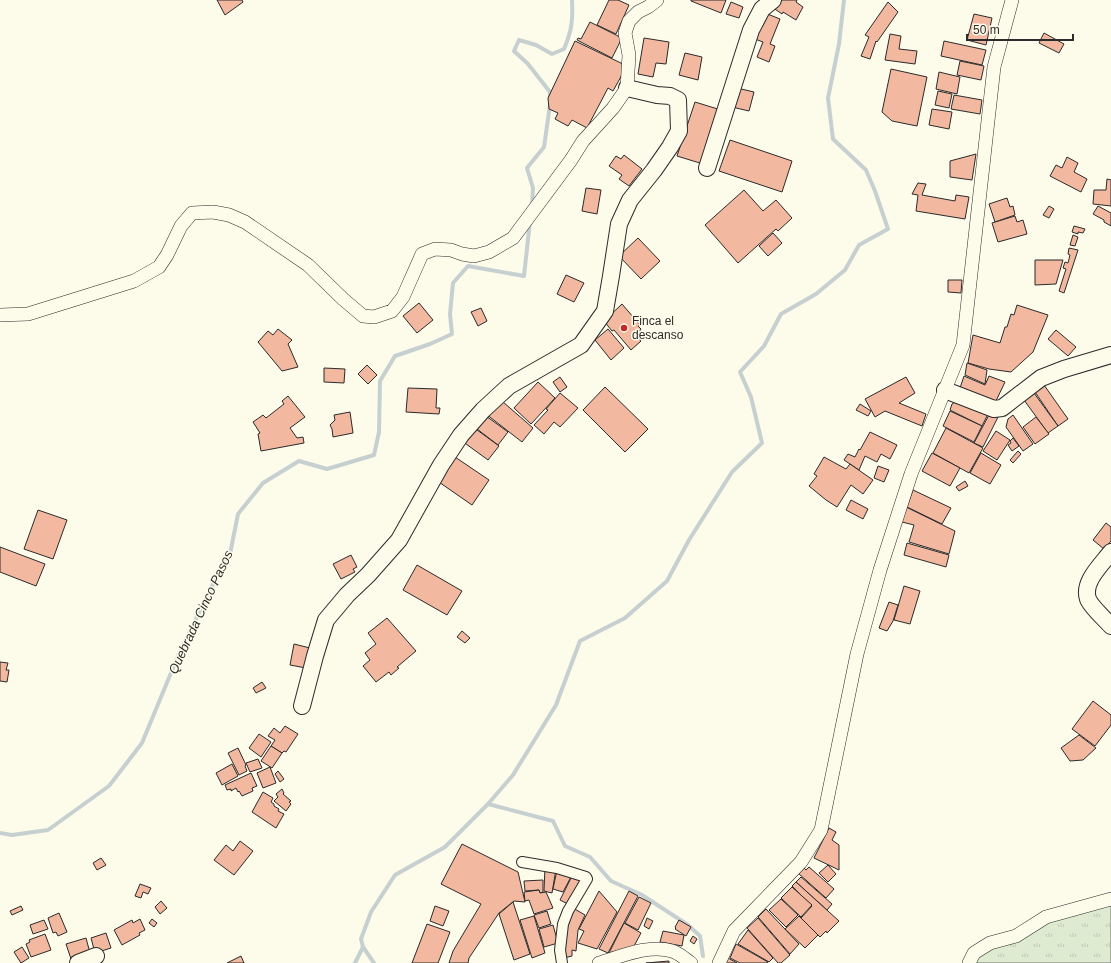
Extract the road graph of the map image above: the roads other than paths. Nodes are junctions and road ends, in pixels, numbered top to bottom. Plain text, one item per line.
1 (657, 0) edge
2 (773, 0) edge
3 (1012, 0) edge
4 (627, 88) junction
5 (707, 168) dead end
6 (0, 315) edge
7 (1111, 355) edge
8 (944, 390) junction
9 (1111, 552) edge
10 (1111, 626) edge
11 (302, 706) dead end
12 (522, 862) dead end
13 (1111, 899) edge
14 (96, 956) dead end
15 (78, 963) edge
16 (562, 963) edge
17 (599, 963) edge
18 (691, 963) edge
19 (719, 963) edge
20 (969, 963) edge

1 - 4 street
2 - 5 street
3 - 8 street
4 - 6 street
4 - 11 street
7 - 8 street
8 - 19 street
9 - 10 street
12 - 16 street
13 - 20 street
14 - 15 street
17 - 18 street

